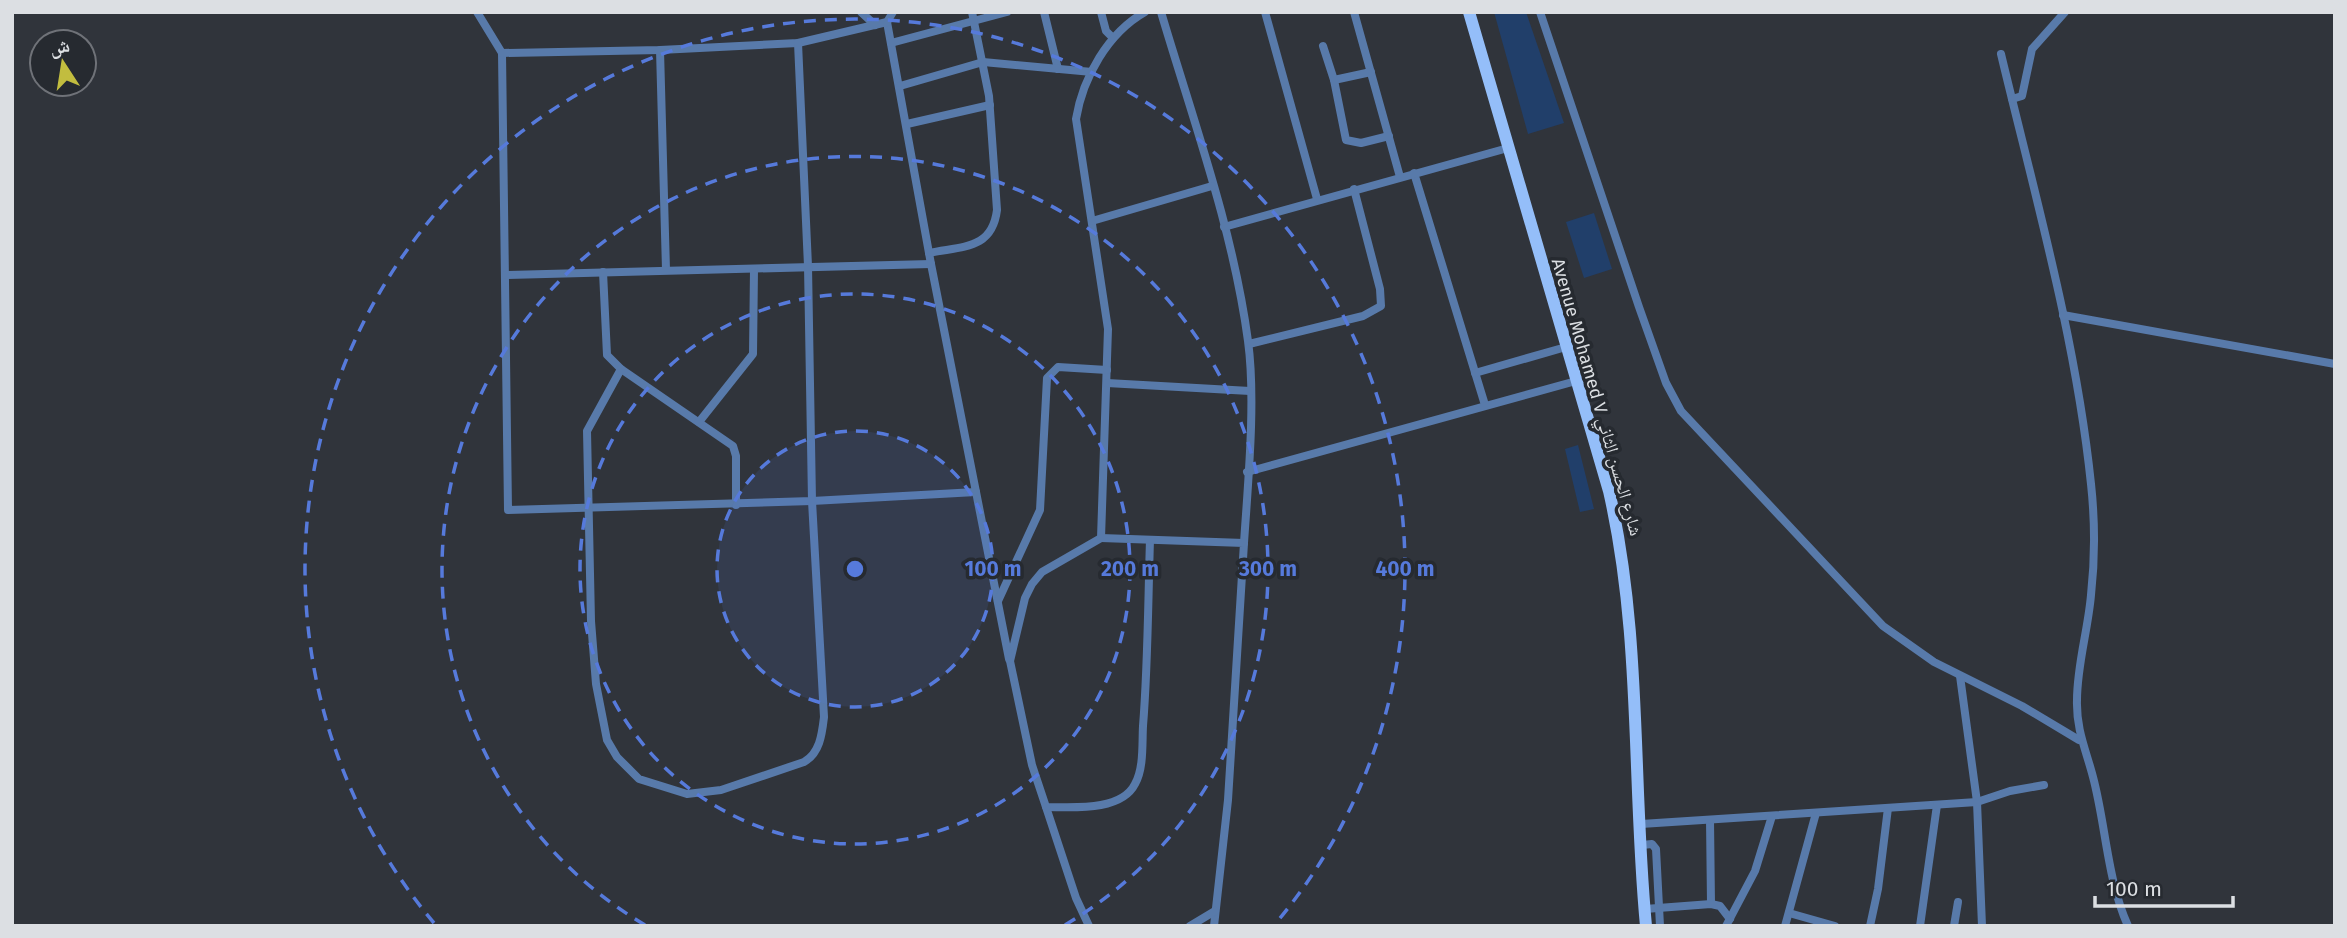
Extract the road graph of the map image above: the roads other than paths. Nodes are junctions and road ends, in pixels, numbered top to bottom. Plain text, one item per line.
1 (477, 12) edge
2 (861, 12) edge
3 (893, 12) edge
4 (1007, 12) edge
5 (1044, 12) edge
6 (1101, 12) edge
7 (1145, 12) edge
8 (1161, 12) edge
9 (1265, 12) edge
10 (1354, 12) edge
11 (1469, 12) edge
12 (1540, 12) edge
13 (2064, 12) edge
14 (973, 17) edge
15 (887, 22) junction
16 (875, 25) junction
17 (1113, 38) junction
18 (798, 43) junction
19 (891, 43) junction
20 (1323, 46) dead end
21 (660, 50) junction
22 (502, 53) junction
23 (2001, 54) dead end
24 (983, 62) junction
25 (1058, 69) junction
26 (1092, 72) junction
27 (1371, 72) junction
28 (1334, 80) junction
29 (900, 86) junction
30 (2012, 99) junction
31 (990, 105) junction
32 (907, 124) junction
33 (1389, 136) junction
34 (1508, 148) junction
35 (1414, 173) junction
36 (1401, 177) junction
37 (1212, 186) junction
38 (1354, 189) junction
39 (1317, 199) junction
40 (1092, 221) junction
41 (1224, 227) junction
42 (929, 253) junction
43 (930, 264) junction
44 (808, 266) junction
45 (754, 269) junction
46 (666, 270) junction
47 (603, 272) junction
48 (506, 275) junction
49 (2063, 315) junction
50 (1249, 344) junction
51 (1566, 347) junction
52 (2335, 364) edge
53 (621, 369) junction
54 (1107, 370) junction
55 (1475, 373) junction
56 (1576, 381) junction
57 (1107, 383) junction
58 (1250, 391) junction
59 (1485, 405) junction
60 (699, 422) junction
61 (1247, 472) junction
62 (976, 492) junction
63 (812, 502) junction
64 (736, 505) junction
65 (587, 509) junction
66 (1101, 538) junction
67 (1150, 540) junction
68 (1244, 543) junction
69 (998, 601) junction
70 (1010, 661) junction
71 (1960, 676) junction
72 (2080, 740) junction
73 (2044, 785) dead end
74 (1978, 802) junction
75 (1937, 805) junction
76 (1046, 807) junction
77 (1888, 808) junction
78 (1816, 813) junction
79 (1772, 816) junction
80 (1710, 820) junction
81 (1641, 824) junction
82 (1642, 845) junction
83 (1958, 902) dead end
84 (1711, 904) junction
85 (1659, 908) junction
86 (1645, 909) junction
87 (1216, 911) junction
88 (1789, 913) junction
89 (1728, 922) edge
90 (1089, 926) edge
91 (1191, 926) edge
92 (1214, 926) edge
93 (1646, 926) edge
94 (1660, 926) edge
95 (1785, 926) edge
96 (1835, 926) edge
97 (1870, 926) edge
98 (1920, 926) edge
99 (1954, 926) edge
100 (1982, 926) edge
101 (2128, 926) edge

1 - 22 street
2 - 16 street
3 - 15 street
4 - 14 street
5 - 25 street
6 - 17 street
7 - 17 street
8 - 37 street
9 - 39 street
10 - 27 street
11 - 34 main road, Avenue Mohamed V شارع الحسن الثاني
12 - 71 street
13 - 30 street
14 - 19 street
14 - 24 street
15 - 16 street
15 - 19 street
16 - 18 street
17 - 26 street
18 - 21 street
18 - 44 street
19 - 29 street
20 - 28 street
21 - 22 street
21 - 46 street
22 - 48 street
23 - 30 street
24 - 25 street
24 - 29 street
24 - 31 street
25 - 26 street
26 - 40 street
27 - 28 street
27 - 33 street
28 - 33 street
29 - 32 street
30 - 49 street
31 - 32 street
31 - 42 street
32 - 42 street
33 - 36 street
34 - 35 street
34 - 51 main road, Avenue Mohamed V شارع الحسن الثاني
35 - 36 street
35 - 55 street
36 - 38 street
37 - 40 street
37 - 41 street
38 - 39 street
38 - 50 street
39 - 41 street
40 - 54 street
41 - 50 street
42 - 43 street
43 - 44 street
43 - 62 street
44 - 45 street
44 - 63 street
45 - 46 street
45 - 60 street
46 - 47 street
47 - 48 street
47 - 53 street
48 - 65 street
49 - 52 street
49 - 72 street
50 - 58 street
51 - 55 street
51 - 56 main road, Avenue Mohamed V شارع الحسن الثاني
53 - 60 street
53 - 65 street
54 - 57 street
54 - 69 street
55 - 59 street
56 - 59 street
56 - 81 main road, Avenue Mohamed V شارع الحسن الثاني
57 - 58 street
57 - 66 street
58 - 61 street
59 - 61 street
60 - 64 street
61 - 68 street
62 - 63 street
62 - 69 street
63 - 64 street
63 - 65 street
64 - 65 street
66 - 67 street
66 - 70 street
67 - 68 street
67 - 76 street
68 - 87 street
69 - 70 street
70 - 76 street
71 - 72 street
71 - 74 street
72 - 101 street
73 - 74 street
74 - 75 street
74 - 100 street
75 - 77 street
75 - 98 street
76 - 90 street
77 - 78 street
77 - 97 street
78 - 79 street
78 - 88 street
79 - 80 street
79 - 89 street
80 - 81 street
80 - 84 street
81 - 82 main road, Avenue Mohamed V شارع الحسن الثاني
82 - 85 street
82 - 86 main road, Avenue Mohamed V شارع الحسن الثاني
83 - 99 street
84 - 85 street
84 - 89 street
85 - 86 street
85 - 94 street
86 - 93 main road, Avenue Mohamed V شارع الحسن الثاني
87 - 91 street
87 - 92 street
88 - 95 street
88 - 96 street

